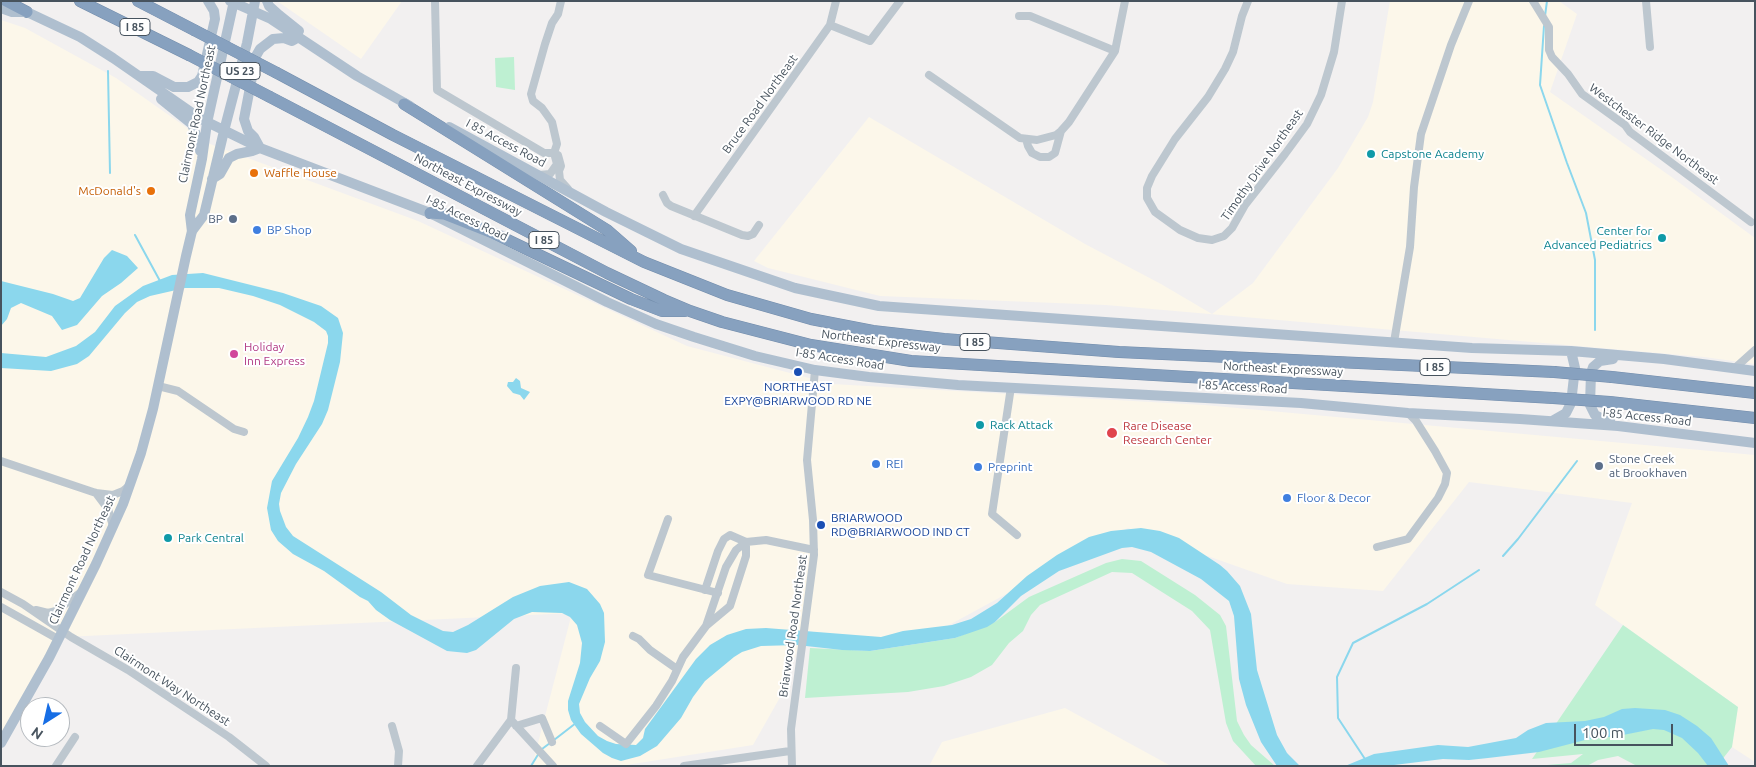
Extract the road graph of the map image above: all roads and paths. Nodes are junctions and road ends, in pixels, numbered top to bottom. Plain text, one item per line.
1 (6, 1) edge
2 (80, 1) edge
3 (138, 1) edge
4 (208, 1) edge
5 (267, 1) edge
6 (435, 1) edge
7 (562, 1) edge
8 (836, 1) edge
9 (900, 1) edge
10 (1125, 1) edge
11 (1248, 1) edge
12 (1342, 1) edge
13 (1469, 1) edge
14 (1533, 1) edge
15 (1646, 1) edge
16 (232, 2) edge
17 (254, 6) edge
18 (1, 8) edge
19 (28, 12) junction
20 (1019, 16) dead end
21 (830, 25) junction
22 (299, 37) junction
23 (1650, 48) dead end
24 (1115, 51) junction
25 (139, 76) junction
26 (929, 76) dead end
27 (404, 104) junction
28 (207, 123) junction
29 (224, 131) junction
30 (1062, 131) junction
31 (1026, 139) junction
32 (260, 148) junction
33 (554, 153) junction
34 (202, 159) junction
35 (557, 170) junction
36 (539, 175) junction
37 (212, 179) junction
38 (569, 191) junction
39 (663, 195) dead end
40 (430, 213) junction
41 (694, 216) junction
42 (1751, 222) dead end
43 (759, 225) dead end
44 (192, 232) junction
45 (644, 262) junction
46 (690, 311) junction
47 (1394, 342) junction
48 (1542, 350) junction
49 (1755, 350) edge
50 (1572, 351) junction
51 (1664, 359) junction
52 (1575, 368) junction
53 (1735, 368) junction
54 (815, 370) junction
55 (1755, 371) edge
56 (158, 386) junction
57 (1011, 387) junction
58 (1755, 393) edge
59 (1408, 413) junction
60 (1755, 418) edge
61 (1551, 421) junction
62 (1618, 426) junction
63 (244, 432) dead end
64 (1755, 442) edge
65 (1, 461) edge
66 (130, 486) junction
67 (96, 493) junction
68 (668, 519) dead end
69 (113, 527) junction
70 (1017, 535) dead end
71 (746, 542) junction
72 (1376, 547) dead end
73 (814, 550) junction
74 (705, 590) junction
75 (1, 592) edge
76 (82, 592) junction
77 (718, 593) junction
78 (23, 604) junction
79 (1, 607) edge
80 (706, 626) junction
81 (60, 635) junction
82 (633, 636) dead end
83 (516, 668) dead end
84 (678, 669) junction
85 (514, 723) junction
86 (392, 726) dead end
87 (600, 726) dead end
88 (75, 737) dead end
89 (552, 742) dead end
90 (1, 743) edge
91 (790, 751) junction
92 (56, 766) edge
93 (266, 766) edge
94 (398, 766) edge
95 (477, 766) edge
96 (553, 766) edge
97 (684, 766) edge
98 (792, 766) edge

1 - 19 highway
2 - 46 highway, Northeast Expressway / I 85, bridge
3 - 45 highway, Northeast Expressway / I 85, bridge
4 - 25 main road
5 - 22 main road
6 - 33 street
7 - 33 street
8 - 21 street, Bruce Road Northeast
9 - 21 street
10 - 24 street
11 - 12 street, Timothy Drive Northeast
13 - 47 street
14 - 42 street, Westchester Ridge Northeast
15 - 23 street
16 - 17 main road
16 - 28 main road, Clairmont Road Northeast / US 23
17 - 22 main road
17 - 29 main road, Clairmont Road Northeast / US 23
18 - 19 main road, I-85 Access Road
19 - 25 main road, I-85 Access Road
20 - 24 street
21 - 41 street, Bruce Road Northeast
22 - 27 main road
22 - 32 main road
24 - 30 street
25 - 28 main road, I-85 Access Road
25 - 34 main road
26 - 31 street
27 - 36 main road, I 85 Access Road
27 - 45 highway
28 - 29 main road, I-85 Access Road
28 - 34 main road, Clairmont Road Northeast / US 23
29 - 32 main road, I-85 Access Road
29 - 37 main road, Clairmont Road Northeast / US 23
30 - 31 street
30 - 31 street
32 - 37 main road
32 - 40 main road, I-85 Access Road
33 - 35 street
34 - 44 main road, Clairmont Road Northeast / US 23
35 - 36 street
35 - 38 street
36 - 38 main road, I 85 Access Road
37 - 44 main road, Clairmont Road Northeast / US 23
38 - 47 main road, I 85 Access Road
39 - 41 street
40 - 46 highway
40 - 54 main road, I-85 Access Road
41 - 43 street
44 - 56 main road, Clairmont Road Northeast / US 23
45 - 58 highway, Northeast Expressway / I 85, bridge
46 - 60 highway, Northeast Expressway / I 85, bridge
47 - 48 main road
48 - 50 main road
48 - 52 main road
49 - 53 street
50 - 51 main road
50 - 52 main road
51 - 53 main road
51 - 62 main road
52 - 61 main road
53 - 55 main road
54 - 57 main road, I-85 Access Road
54 - 73 street, Briarwood Road Northeast
56 - 63 street
56 - 66 main road, Clairmont Road Northeast / US 23
57 - 59 main road, I-85 Access Road
57 - 70 street
59 - 61 main road, I-85 Access Road
59 - 72 street
61 - 62 main road, I-85 Access Road
62 - 64 main road, I-85 Access Road
65 - 67 street
66 - 67 street
66 - 69 main road, Clairmont Road Northeast / US 23
67 - 69 street
68 - 74 street
69 - 76 main road, Clairmont Road Northeast / US 23
71 - 73 street
71 - 74 street
71 - 77 street
71 - 80 street
73 - 91 street, Briarwood Road Northeast
74 - 77 street
75 - 78 street
76 - 78 street
76 - 81 main road, Clairmont Road Northeast / US 23
77 - 80 street
78 - 81 street
79 - 81 street
80 - 84 street
81 - 90 main road, Clairmont Road Northeast / US 23
81 - 93 street, Clairmont Way Northeast
82 - 84 street
83 - 85 street
84 - 87 street
85 - 89 street
85 - 95 street
85 - 96 street
86 - 94 street
88 - 92 street
91 - 97 street
91 - 98 street, Briarwood Road Northeast

